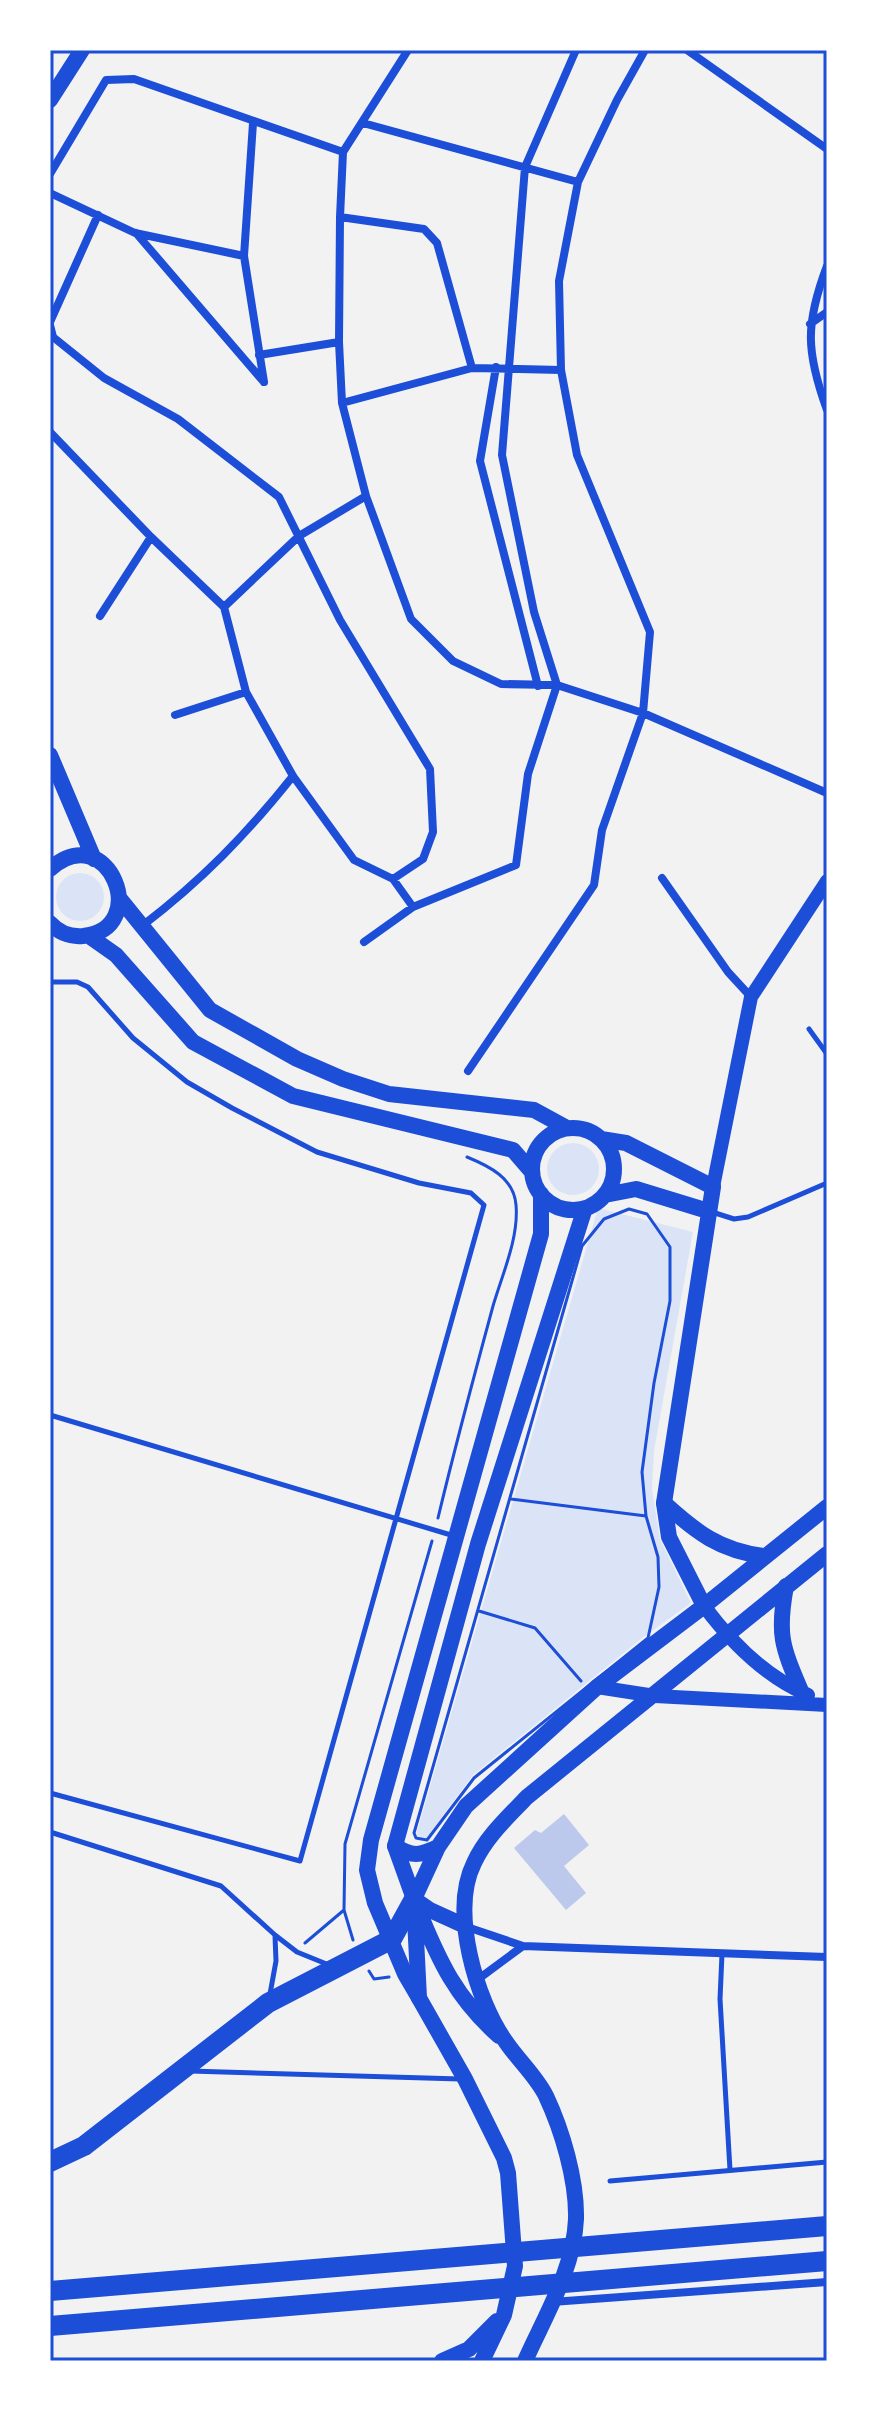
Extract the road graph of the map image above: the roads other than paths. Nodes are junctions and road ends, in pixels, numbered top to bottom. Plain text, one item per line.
1 (408, 50) edge
2 (576, 50) edge
3 (645, 50) edge
4 (687, 50) edge
5 (85, 52) edge
6 (50, 100) edge
7 (253, 123) junction
8 (363, 123) junction
9 (827, 149) edge
10 (343, 152) junction
11 (525, 167) junction
12 (50, 174) edge
13 (578, 182) junction
14 (50, 193) edge
15 (98, 215) junction
16 (340, 217) junction
17 (135, 233) junction
18 (244, 256) junction
19 (827, 266) edge
20 (827, 312) edge
21 (50, 323) edge
22 (809, 325) junction
23 (339, 342) junction
24 (259, 355) junction
25 (496, 367) junction
26 (472, 368) junction
27 (509, 369) junction
28 (561, 370) junction
29 (342, 403) junction
30 (827, 410) edge
31 (50, 432) edge
32 (366, 496) junction
33 (299, 536) junction
34 (151, 537) junction
35 (224, 607) junction
36 (100, 616) dead end
37 (557, 685) junction
38 (538, 686) junction
39 (246, 692) junction
40 (643, 713) junction
41 (175, 715) dead end
42 (50, 755) edge
43 (293, 776) junction
44 (827, 793) edge
45 (94, 859) junction
46 (50, 869) edge
47 (662, 878) dead end
48 (393, 879) junction
49 (827, 881) edge
50 (120, 899) junction
51 (413, 907) junction
52 (50, 923) edge
53 (142, 926) junction
54 (58, 936) edge
55 (89, 936) junction
56 (364, 942) dead end
57 (50, 982) edge
58 (751, 997) junction
59 (809, 1029) dead end
60 (827, 1054) edge
61 (468, 1071) dead end
62 (567, 1128) junction
63 (601, 1139) junction
64 (532, 1172) junction
65 (827, 1183) edge
66 (713, 1187) junction
67 (541, 1194) junction
68 (605, 1195) junction
69 (585, 1208) junction
70 (708, 1211) junction
71 (50, 1415) edge
72 (827, 1507) edge
73 (665, 1509) junction
74 (398, 1519) junction
75 (457, 1537) junction
76 (478, 1544) junction
77 (827, 1554) edge
78 (764, 1556) junction
79 (786, 1586) junction
80 (704, 1606) junction
81 (726, 1635) junction
82 (591, 1689) junction
83 (801, 1691) junction
84 (655, 1696) junction
85 (827, 1704) edge
86 (50, 1793) edge
87 (50, 1832) edge
88 (395, 1846) junction
89 (438, 1847) junction
90 (414, 1899) junction
91 (463, 1925) junction
92 (275, 1935) junction
93 (392, 1939) junction
94 (523, 1946) junction
95 (722, 1954) junction
96 (827, 1957) edge
97 (337, 1968) junction
98 (476, 1980) junction
99 (419, 1998) junction
100 (268, 2003) junction
101 (504, 2040) junction
102 (182, 2071) junction
103 (465, 2079) junction
104 (50, 2162) edge
105 (827, 2162) edge
106 (730, 2170) junction
107 (610, 2181) dead end
108 (827, 2226) edge
109 (827, 2261) edge
110 (827, 2282) edge
111 (50, 2291) edge
112 (551, 2302) junction
113 (504, 2315) junction
114 (50, 2326) edge
115 (442, 2361) edge
116 (482, 2361) edge
117 (525, 2361) edge

1 - 8 street
2 - 11 street
3 - 13 street
4 - 9 street
5 - 6 main road
7 - 10 street
7 - 12 street
7 - 18 street
8 - 10 street
8 - 11 street
10 - 16 street
11 - 13 street
11 - 27 street
13 - 28 street
14 - 15 street
15 - 17 street
15 - 21 street
16 - 23 street
16 - 26 street
17 - 18 street
17 - 24 street
18 - 24 street
19 - 22 street
20 - 22 street
21 - 33 street
22 - 30 street
23 - 24 street
23 - 29 street
25 - 26 street
25 - 27 street
25 - 38 street
26 - 29 street
27 - 28 street
27 - 37 street
28 - 40 street
29 - 32 street
31 - 34 street
32 - 33 street
32 - 38 street
33 - 35 street
33 - 48 street
34 - 35 street
34 - 36 street
35 - 39 street
37 - 38 street
37 - 40 street
37 - 51 street
39 - 41 street
39 - 43 street
40 - 44 street
40 - 61 street
42 - 45 main road
43 - 48 street
43 - 53 street
45 - 46 main road
45 - 50 main road
47 - 58 street
48 - 51 street
49 - 58 street
50 - 53 main road
50 - 55 main road
51 - 56 street
52 - 54 main road
53 - 62 main road
54 - 55 main road
55 - 64 main road
57 - 74 lane
58 - 66 street
59 - 60 lane
62 - 63 main road
62 - 64 main road
63 - 66 main road
63 - 68 main road
64 - 67 main road
65 - 70 lane
66 - 70 main road
67 - 69 main road
67 - 75 main road
68 - 69 main road
68 - 70 main road
69 - 76 main road
70 - 73 main road
71 - 74 lane
72 - 78 main road
73 - 78 main road
73 - 80 main road
74 - 75 lane
74 - 86 lane
75 - 76 street
75 - 93 main road
76 - 88 main road
77 - 79 main road
78 - 80 main road
79 - 81 main road
79 - 83 main road
80 - 81 street
80 - 82 main road
81 - 83 street
81 - 84 main road
82 - 84 street
82 - 89 main road
83 - 85 street
84 - 85 street
84 - 91 main road
87 - 92 lane
88 - 89 main road
88 - 90 main road
89 - 90 main road
90 - 91 main road
90 - 93 highway
90 - 99 main road
90 - 101 main road
91 - 94 street
91 - 98 main road
92 - 97 lane
92 - 100 lane
93 - 97 highway
93 - 99 main road
94 - 95 street
94 - 98 street
95 - 96 street
95 - 106 lane
97 - 100 highway
98 - 101 main road
99 - 103 main road
100 - 102 highway
101 - 112 main road
102 - 103 lane
102 - 104 highway
103 - 113 main road
105 - 106 lane
106 - 107 lane
108 - 111 highway
109 - 114 highway
110 - 112 street
112 - 117 main road
113 - 115 main road
113 - 116 main road

